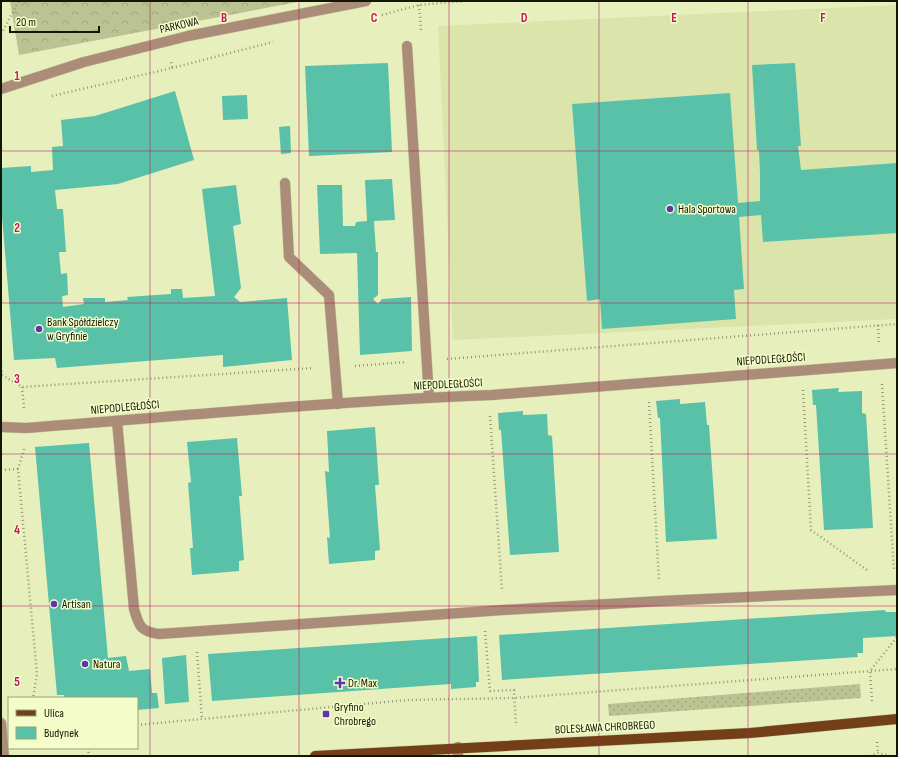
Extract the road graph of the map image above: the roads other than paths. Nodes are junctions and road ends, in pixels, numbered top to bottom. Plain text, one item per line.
1 (366, 1) edge
2 (407, 46) dead end
3 (1, 89) edge
4 (285, 183) dead end
5 (897, 363) edge
6 (429, 398) junction
7 (338, 404) junction
8 (117, 421) junction
9 (1, 427) edge
10 (896, 590) edge
11 (897, 719) edge
12 (1, 723) edge
13 (458, 752) edge
14 (4, 756) edge
15 (315, 756) edge

1 - 3 street, PARKOWA
2 - 6 street
4 - 7 street
5 - 6 street, NIEPODLEGŁOŚCI
6 - 7 street, NIEPODLEGŁOŚCI
7 - 8 street, NIEPODLEGŁOŚCI
8 - 9 street, NIEPODLEGŁOŚCI
8 - 10 street
11 - 13 main road, BOLESŁAWA CHROBREGO
12 - 14 street
13 - 15 main road, BOLESŁAWA CHROBREGO

